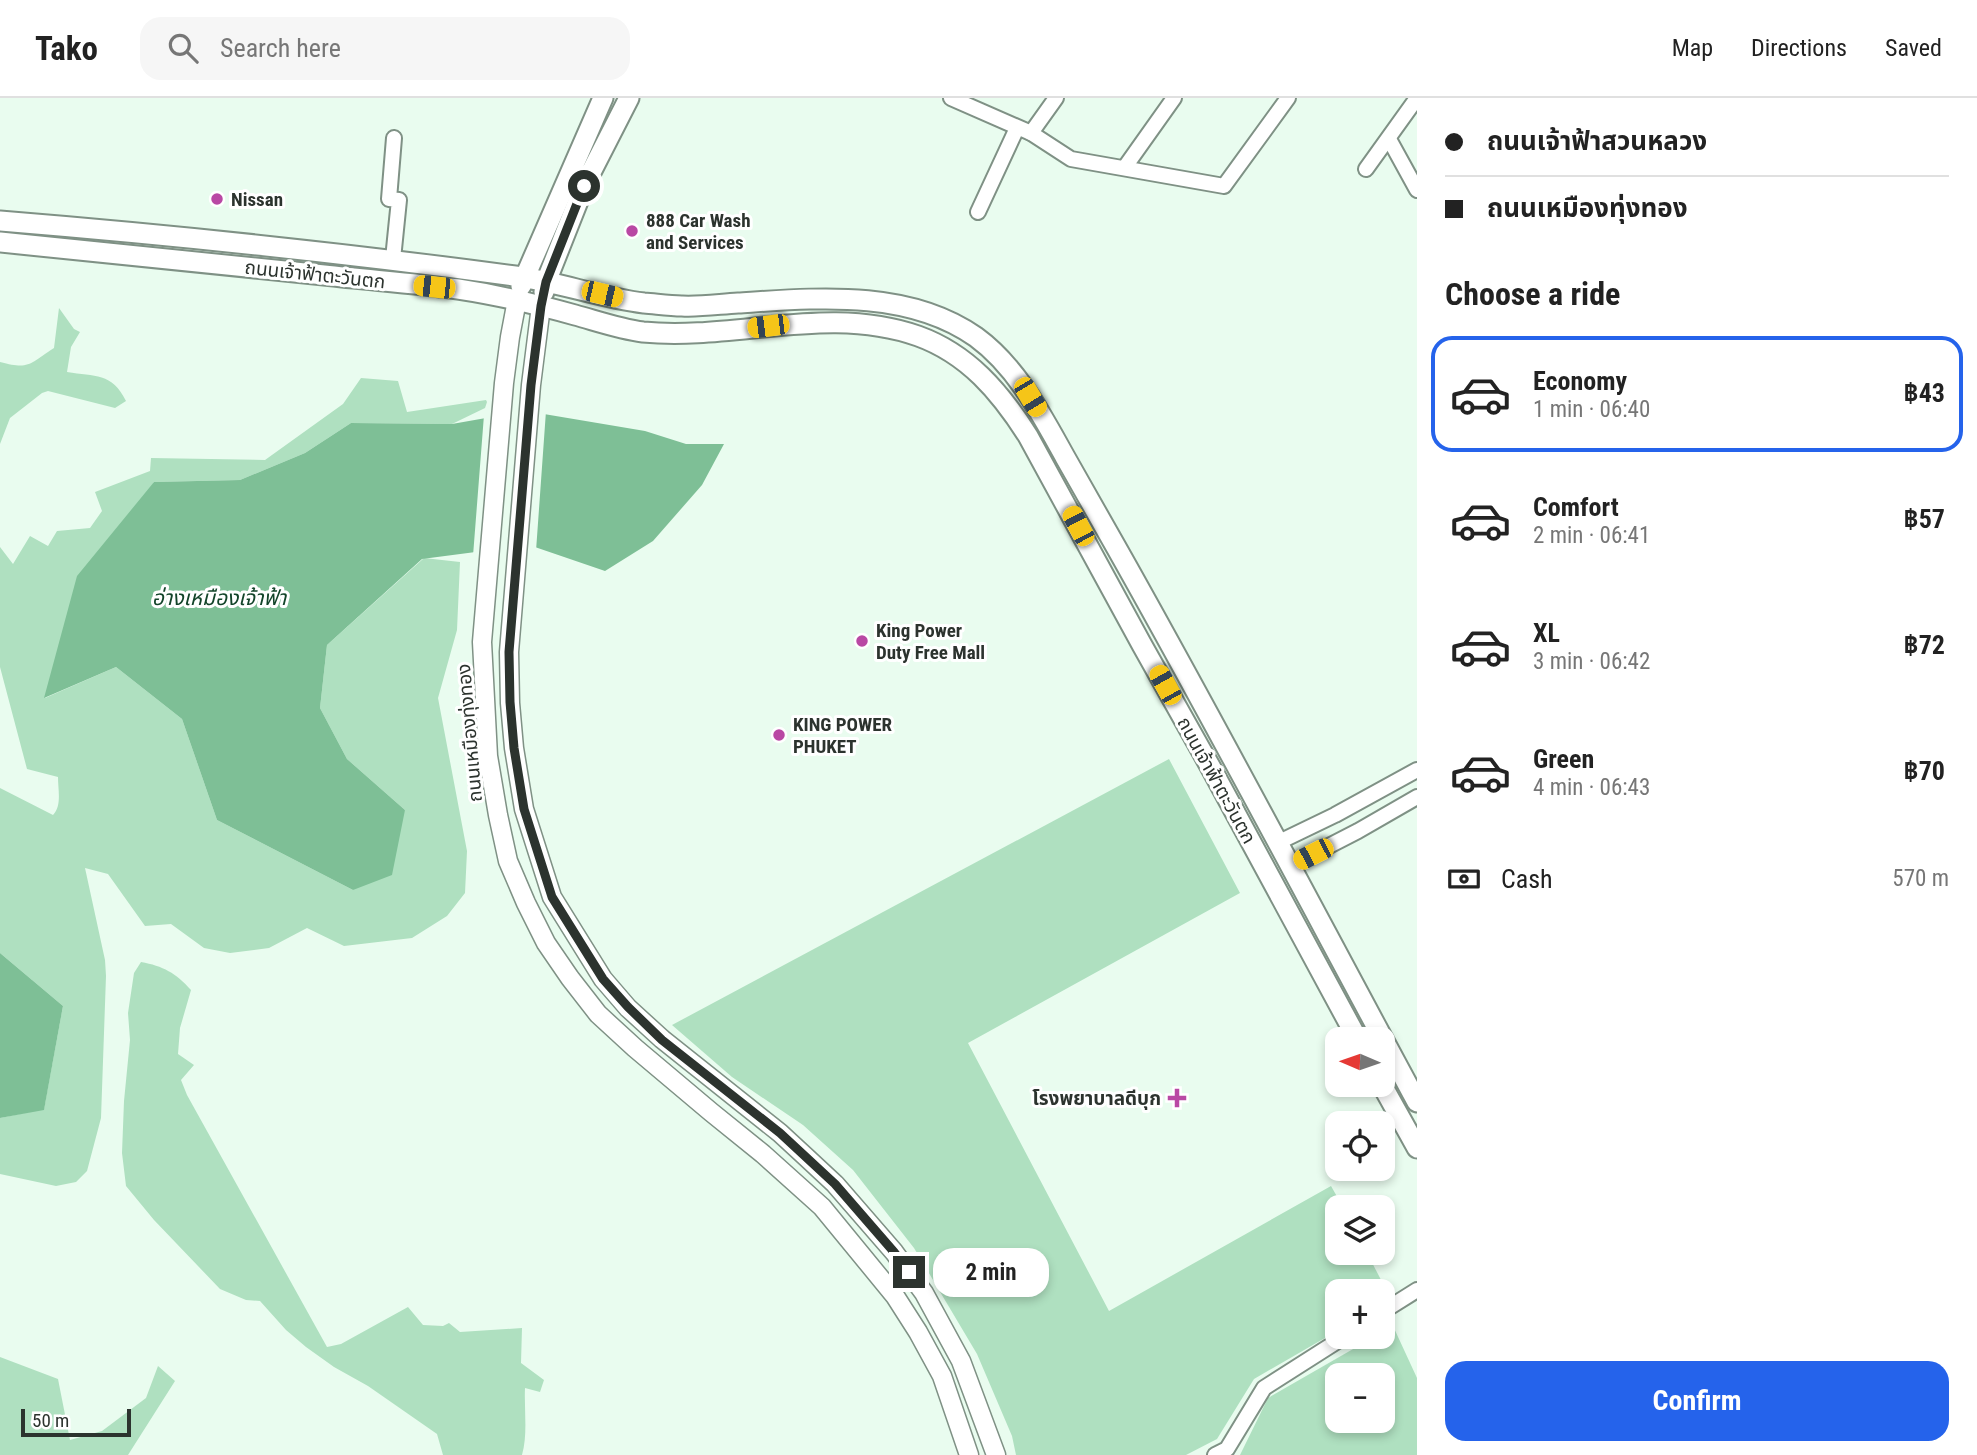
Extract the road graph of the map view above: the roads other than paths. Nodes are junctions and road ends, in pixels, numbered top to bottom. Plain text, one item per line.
1 (603, 98) edge
2 (629, 98) edge
3 (951, 98) edge
4 (1056, 98) edge
5 (1174, 98) edge
6 (1287, 98) edge
7 (1417, 98) edge
8 (970, 102) edge
9 (1024, 131) junction
10 (394, 138) dead end
11 (1388, 139) junction
12 (1125, 167) junction
13 (1366, 169) dead end
14 (1417, 190) edge
15 (978, 212) dead end
16 (0, 221) edge
17 (0, 242) edge
18 (393, 259) junction
19 (524, 277) junction
20 (546, 282) junction
21 (517, 300) junction
22 (541, 306) junction
23 (1417, 770) edge
24 (1417, 797) edge
25 (1278, 843) junction
26 (1290, 866) junction
27 (1351, 1027) edge
28 (1389, 1097) edge
29 (1417, 1102) edge
30 (762, 1119) junction
31 (746, 1140) junction
32 (1417, 1148) edge
33 (1417, 1290) edge
34 (1395, 1304) edge
35 (1325, 1349) edge
36 (969, 1455) edge
37 (996, 1455) edge
38 (1215, 1455) edge

1 - 19 main road
2 - 20 main road
3 - 8 street
4 - 9 street
5 - 12 street
6 - 12 street
7 - 11 street
8 - 9 street
9 - 12 street
9 - 15 street
10 - 18 street
11 - 13 street
11 - 14 street
16 - 18 main road, ถนนเจ้าฟ้าตะวันตก
17 - 21 main road, ถนนเจ้าฟ้าตะวันตก
18 - 19 main road, ถนนเจ้าฟ้าตะวันตก
19 - 20 main road, ถนนเจ้าฟ้าตะวันตก
19 - 21 main road
20 - 22 main road
20 - 25 main road, ถนนเจ้าฟ้าตะวันตก
21 - 22 main road, ถนนเจ้าฟ้าตะวันตก
21 - 31 street, ถนนเหมืองทุ่งทอง
22 - 27 main road, ถนนเจ้าฟ้าตะวันตก
22 - 30 street
23 - 25 street
24 - 26 street
25 - 26 main road, ถนนเจ้าฟ้าตะวันตก
26 - 29 main road, ถนนเจ้าฟ้าตะวันตก
28 - 32 main road
30 - 31 street
30 - 37 street
31 - 36 street, ถนนเหมืองทุ่งทอง
33 - 34 street
35 - 38 street

